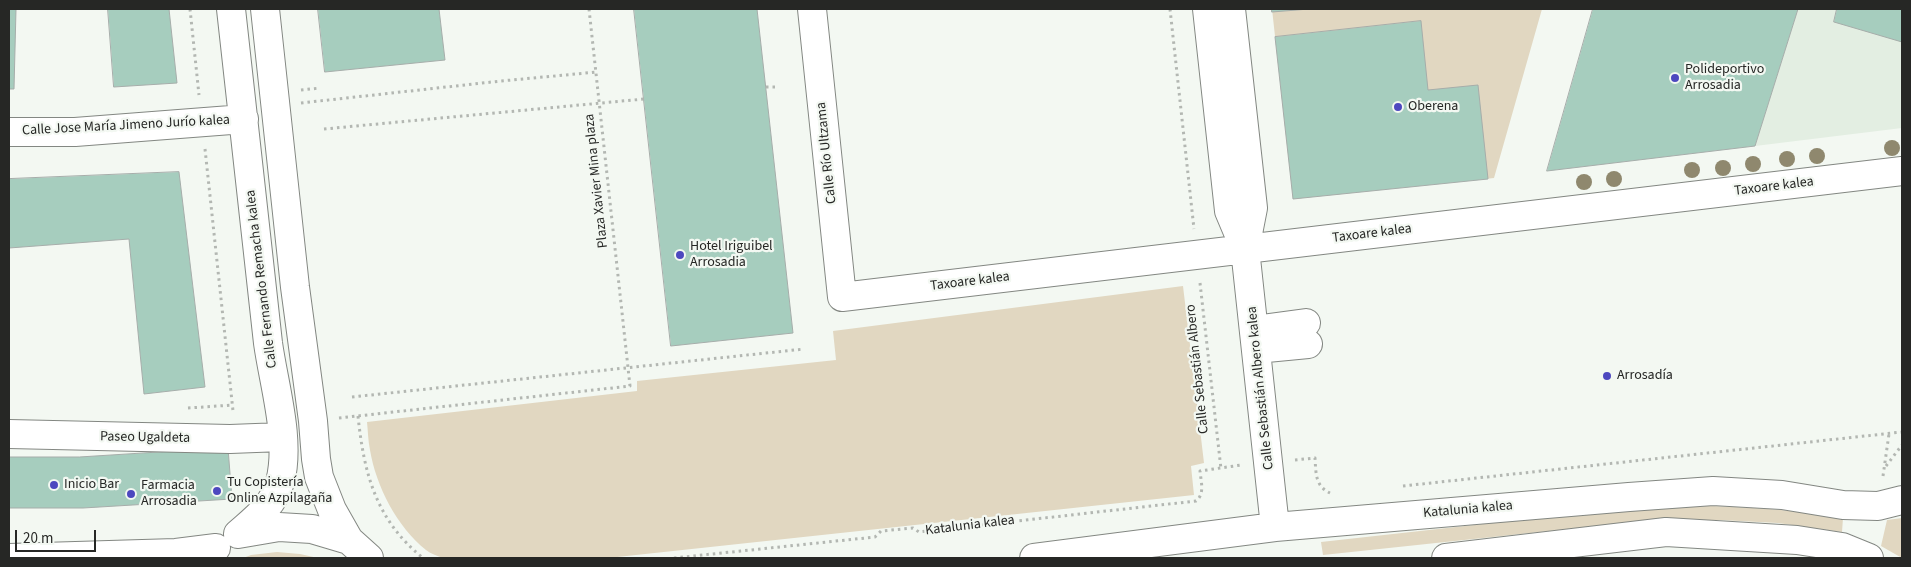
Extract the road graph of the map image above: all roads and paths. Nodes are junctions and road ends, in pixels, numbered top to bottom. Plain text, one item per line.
1 (190, 9) edge
2 (232, 9) edge
3 (265, 9) edge
4 (589, 9) edge
5 (812, 9) edge
6 (1170, 9) edge
7 (1206, 9) edge
8 (1231, 9) edge
9 (596, 72) junction
10 (766, 87) dead end
11 (775, 87) dead end
12 (644, 99) dead end
13 (600, 103) junction
14 (276, 106) junction
15 (244, 119) junction
16 (202, 123) junction
17 (324, 129) dead end
18 (9, 132) edge
19 (1902, 171) edge
20 (1195, 236) dead end
21 (1245, 249) junction
22 (1199, 277) dead end
23 (842, 297) joint
24 (1307, 333) dead end
25 (1255, 339) junction
26 (804, 349) dead end
27 (629, 369) junction
28 (352, 398) dead end
29 (233, 413) dead end
30 (358, 416) junction
31 (313, 421) junction
32 (1902, 432) edge
33 (9, 434) edge
34 (1889, 434) junction
35 (282, 437) junction
36 (1902, 445) edge
37 (1291, 460) dead end
38 (1241, 466) dead end
39 (1885, 467) junction
40 (1221, 469) junction
41 (1400, 486) dead end
42 (1892, 491) edge
43 (1338, 494) dead end
44 (1276, 527) junction
45 (238, 534) junction
46 (349, 540) junction
47 (209, 553) edge
48 (118, 557) edge
49 (9, 558) edge
50 (369, 558) edge
51 (423, 558) edge
52 (674, 558) edge
53 (1034, 558) edge
54 (1446, 558) edge
55 (1868, 558) edge

1 - 16 path
2 - 15 street, Calle Fernando Remacha kalea
3 - 14 street
4 - 9 path, Plaza Xavier Mina plaza
5 - 23 street, Calle Río Ultzama
6 - 20 path
7 - 21 street, Calle Sebastián Albero kalea
8 - 21 street, Calle Sebastián Albero kalea
9 - 13 path, Plaza Xavier Mina plaza
9 - 14 path
10 - 11 path
12 - 13 path
13 - 17 path
13 - 27 path, Plaza Xavier Mina plaza
14 - 31 street
15 - 16 street, Calle Jose María Jimeno Jurío kalea
15 - 35 street, Calle Fernando Remacha kalea
16 - 18 street, Calle Jose María Jimeno Jurío kalea
16 - 29 path
19 - 21 street, Taxoare kalea
21 - 23 street, Taxoare kalea
21 - 25 street, Calle Sebastián Albero kalea
22 - 40 path, Calle Sebastián Albero
24 - 25 street
25 - 44 street, Calle Sebastián Albero kalea
26 - 27 path
27 - 28 path
27 - 30 path, Plaza Xavier Mina plaza
30 - 31 path
30 - 51 path
31 - 46 street
32 - 34 path
33 - 35 street, Paseo Ugaldeta
34 - 39 path
34 - 41 path
35 - 45 street, Calle Fernando Remacha kalea
36 - 39 path
37 - 43 path
38 - 40 path, Katalunia kalea
39 - 42 path
40 - 52 path, Katalunia kalea
42 - 44 street, Katalunia kalea
44 - 53 street, Katalunia kalea
45 - 46 street
45 - 47 street
46 - 50 street
47 - 48 street
48 - 49 street
54 - 55 street

